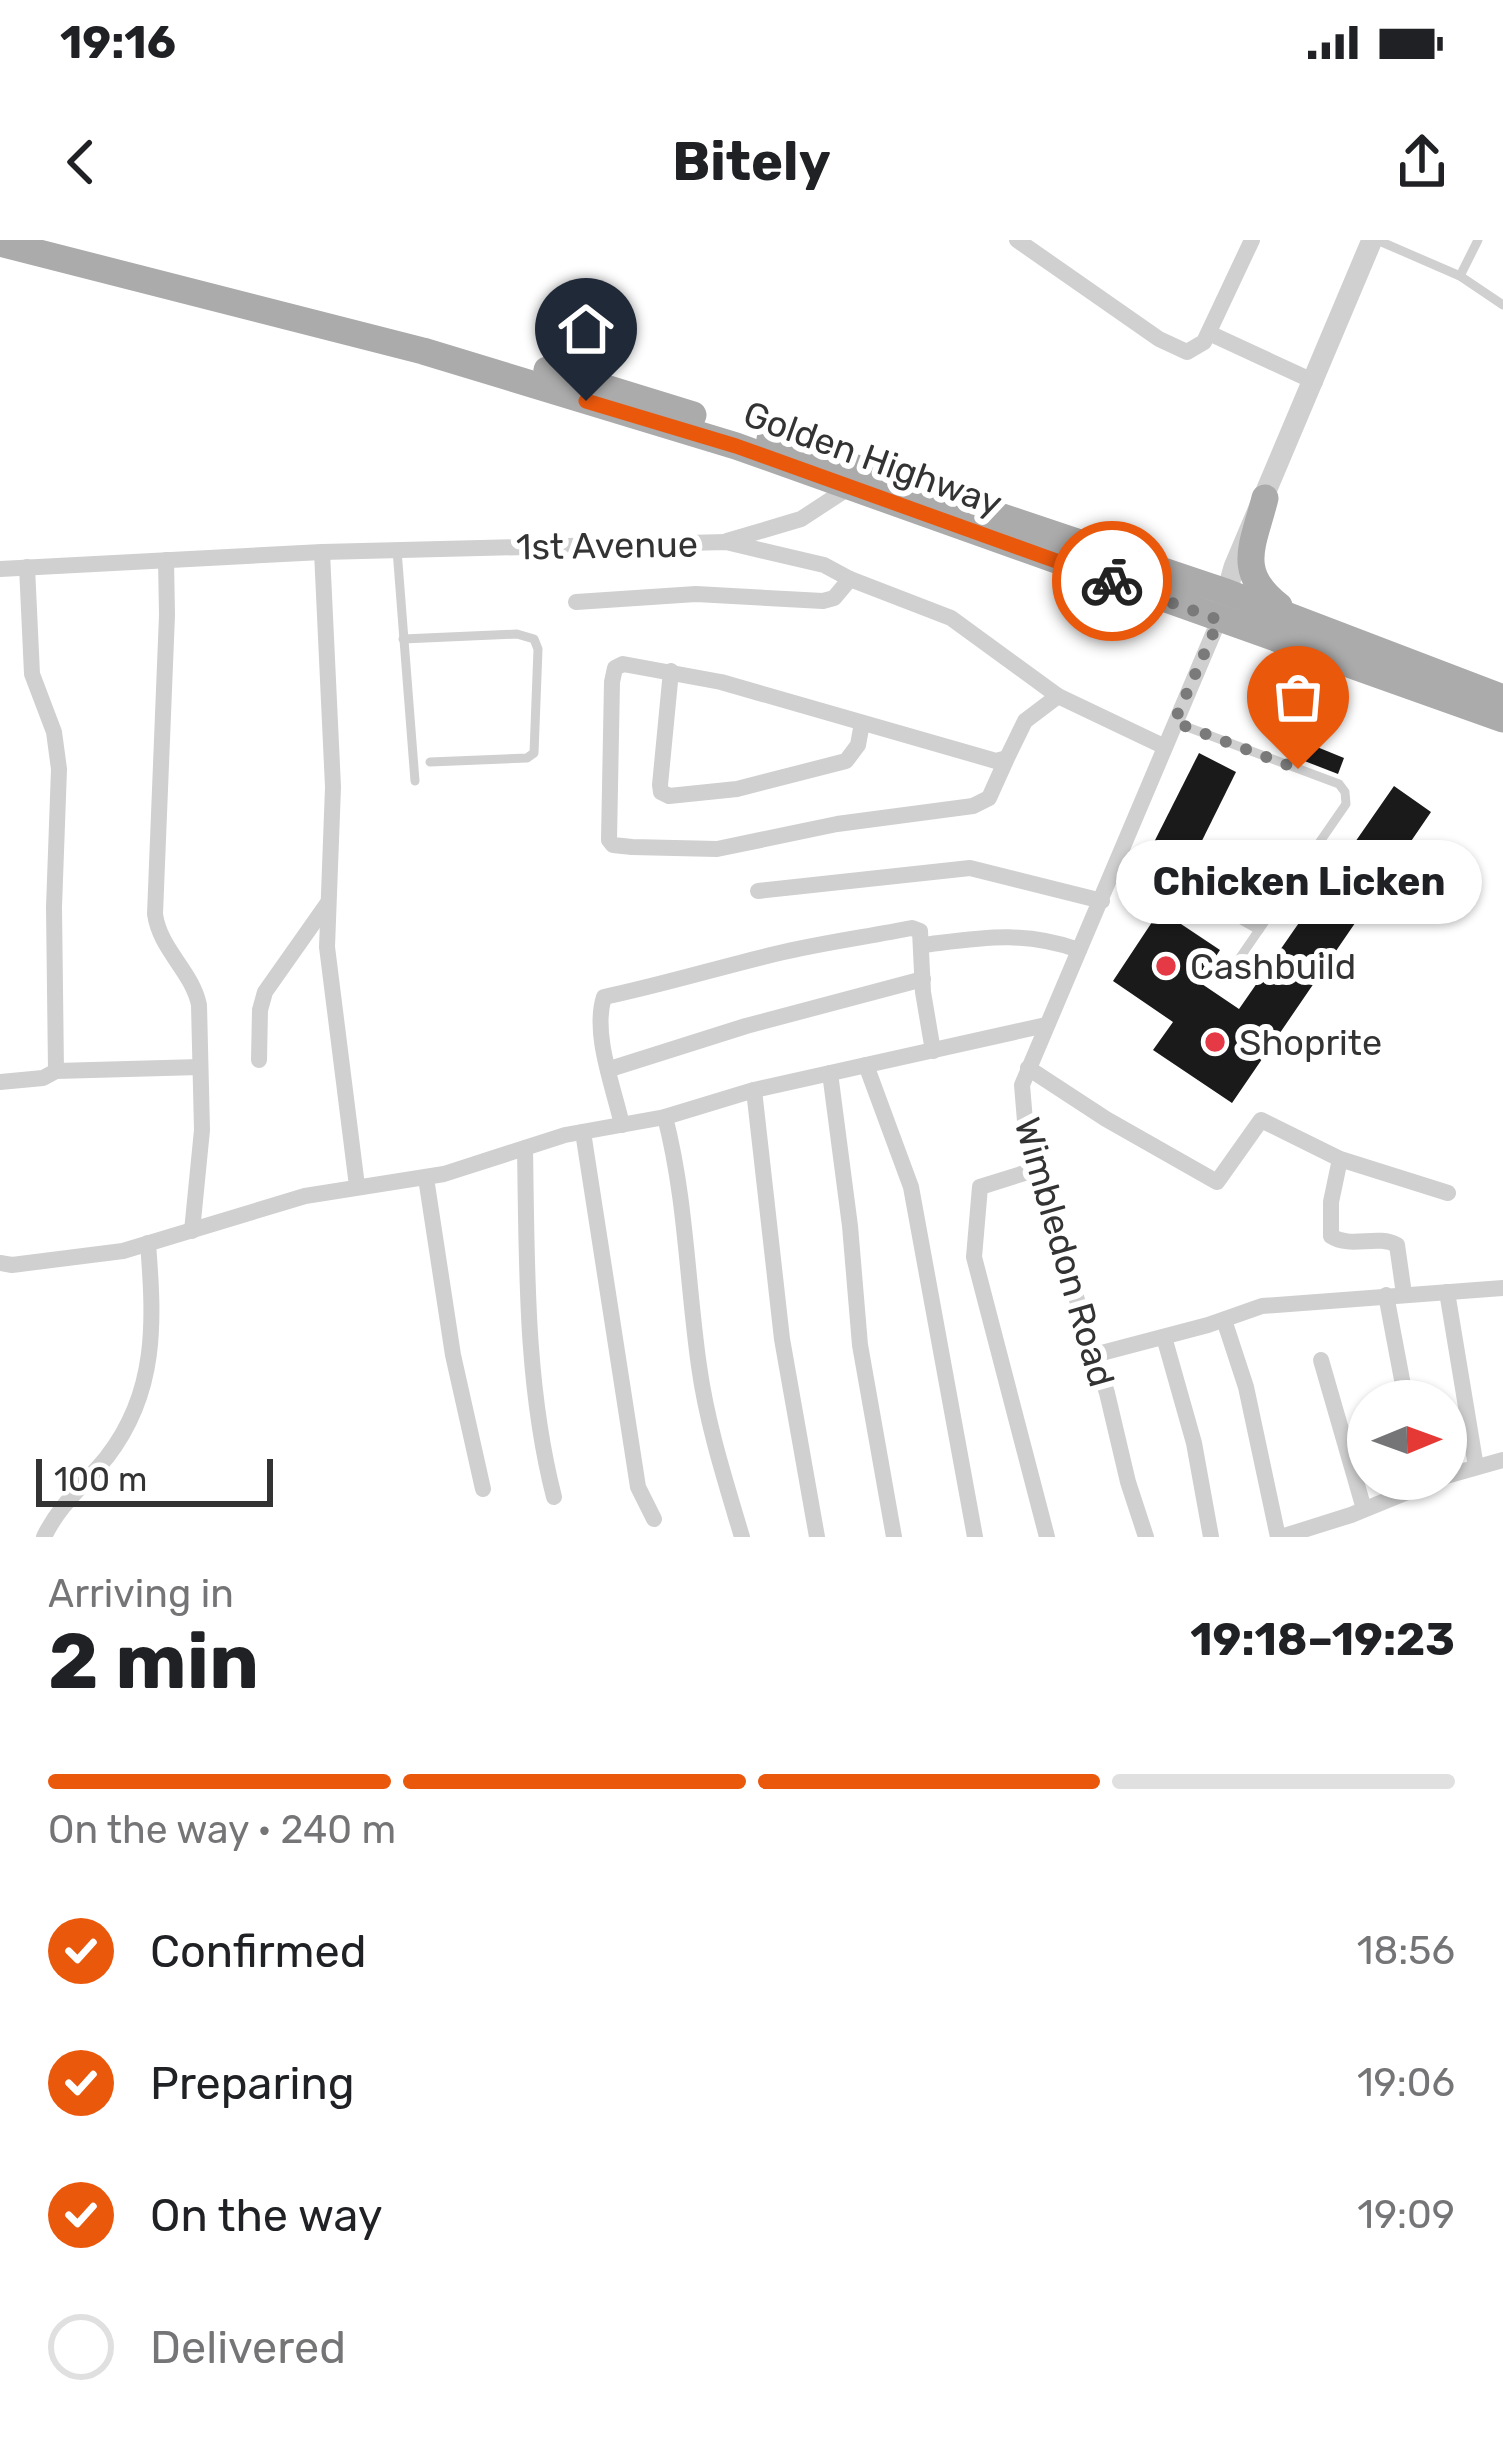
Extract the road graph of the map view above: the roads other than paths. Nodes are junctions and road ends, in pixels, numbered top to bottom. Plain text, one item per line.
1 (68, 240) edge
2 (1017, 240) edge
3 (1252, 240) edge
4 (1374, 240) edge
5 (1478, 240) edge
6 (0, 243) edge
7 (1460, 277) junction
8 (1503, 305) edge
9 (1209, 333) junction
10 (1315, 382) junction
11 (850, 487) junction
12 (1265, 498) junction
13 (726, 542) junction
14 (397, 550) junction
15 (322, 552) junction
16 (166, 560) junction
17 (27, 567) junction
18 (0, 569) edge
19 (850, 579) junction
20 (1226, 592) junction
21 (576, 602) dead end
22 (1294, 617) junction
23 (1219, 620) junction
24 (404, 639) junction
25 (671, 671) junction
26 (1058, 696) junction
27 (1503, 698) edge
28 (1503, 719) edge
29 (1174, 722) junction
30 (862, 723) junction
31 (1163, 746) junction
32 (1007, 758) junction
33 (430, 761) dead end
34 (415, 781) dead end
35 (1213, 853) dead end
36 (758, 891) dead end
37 (1192, 892) dead end
38 (1283, 896) junction
39 (1102, 901) junction
40 (328, 903) junction
41 (1259, 930) junction
42 (922, 945) junction
43 (1079, 950) junction
44 (1239, 959) dead end
45 (923, 979) junction
46 (1046, 1025) junction
47 (933, 1051) junction
48 (259, 1060) dead end
49 (866, 1065) junction
50 (200, 1067) junction
51 (1028, 1068) junction
52 (610, 1069) junction
53 (56, 1071) junction
54 (830, 1072) junction
55 (0, 1082) edge
56 (754, 1090) junction
57 (665, 1117) junction
58 (622, 1125) junction
59 (584, 1132) junction
60 (525, 1148) junction
61 (1340, 1159) junction
62 (1034, 1169) junction
63 (426, 1178) junction
64 (357, 1186) junction
65 (1448, 1193) dead end
66 (192, 1231) junction
67 (148, 1243) junction
68 (0, 1263) edge
69 (1503, 1288) edge
70 (1447, 1292) junction
71 (1395, 1294) junction
72 (1224, 1320) junction
73 (1164, 1336) junction
74 (1094, 1354) junction
75 (1321, 1360) dead end
76 (1404, 1380) edge
77 (1503, 1462) edge
78 (1476, 1467) junction
79 (1467, 1470) edge
80 (483, 1489) dead end
81 (554, 1497) dead end
82 (1385, 1500) edge
83 (1364, 1509) junction
84 (654, 1520) dead end
85 (44, 1537) edge
86 (742, 1537) edge
87 (817, 1537) edge
88 (894, 1537) edge
89 (975, 1537) edge
90 (1047, 1537) edge
91 (1146, 1537) edge
92 (1211, 1537) edge
93 (1280, 1537) edge

1 - 20 main road, Golden Highway
2 - 9 street
3 - 9 street
4 - 7 lane
4 - 10 street, Wimbledon Road
5 - 7 lane
6 - 11 main road, Golden Highway
7 - 8 lane
9 - 10 street
10 - 12 street, Wimbledon Road
11 - 13 street
11 - 23 main road, Golden Highway
12 - 20 street, Wimbledon Road
12 - 22 main road
13 - 14 street, 1st Avenue
13 - 19 street, 1st Avenue
14 - 15 street, 1st Avenue
14 - 24 lane
15 - 16 street, 1st Avenue
15 - 40 street
16 - 17 street, 1st Avenue
16 - 50 street
17 - 18 street, 1st Avenue
17 - 53 street
19 - 21 street
19 - 26 street, 1st Avenue
20 - 22 main road, Golden Highway
20 - 23 street, Wimbledon Road
22 - 27 main road, Golden Highway
23 - 28 main road, Golden Highway
23 - 29 street, Wimbledon Road
24 - 33 lane
24 - 34 lane
25 - 30 street
25 - 30 street
25 - 32 street
26 - 31 street, 1st Avenue
26 - 32 street
29 - 31 street, Wimbledon Road
29 - 38 lane
30 - 32 street
31 - 39 street, Wimbledon Road
35 - 38 lane
36 - 39 street
37 - 41 lane
38 - 41 lane
39 - 43 street, Wimbledon Road
40 - 48 street
40 - 64 street
41 - 44 lane
42 - 43 street
42 - 45 street
42 - 52 street
43 - 46 street, Wimbledon Road
45 - 47 street
45 - 52 street
46 - 47 street
46 - 51 street, Wimbledon Road
47 - 49 street
49 - 54 street
49 - 89 street
50 - 53 street
50 - 66 street
51 - 61 street
51 - 62 street, Wimbledon Road
52 - 58 street
53 - 55 street
54 - 56 street
54 - 88 street
56 - 57 street
56 - 87 street
57 - 58 street
57 - 86 street
58 - 59 street
59 - 60 street
59 - 84 street
60 - 63 street
60 - 81 street
61 - 65 street
61 - 71 street
62 - 74 street, Wimbledon Road
62 - 90 street
63 - 64 street
63 - 80 street
64 - 66 street
66 - 67 street
67 - 68 street
67 - 85 street
69 - 70 street
70 - 71 street
70 - 78 street
71 - 72 street
71 - 76 street
72 - 73 street
72 - 93 street
73 - 74 street
73 - 92 street
74 - 91 street, Wimbledon Road
75 - 83 street
77 - 78 street
78 - 79 street
82 - 83 street
83 - 93 street

